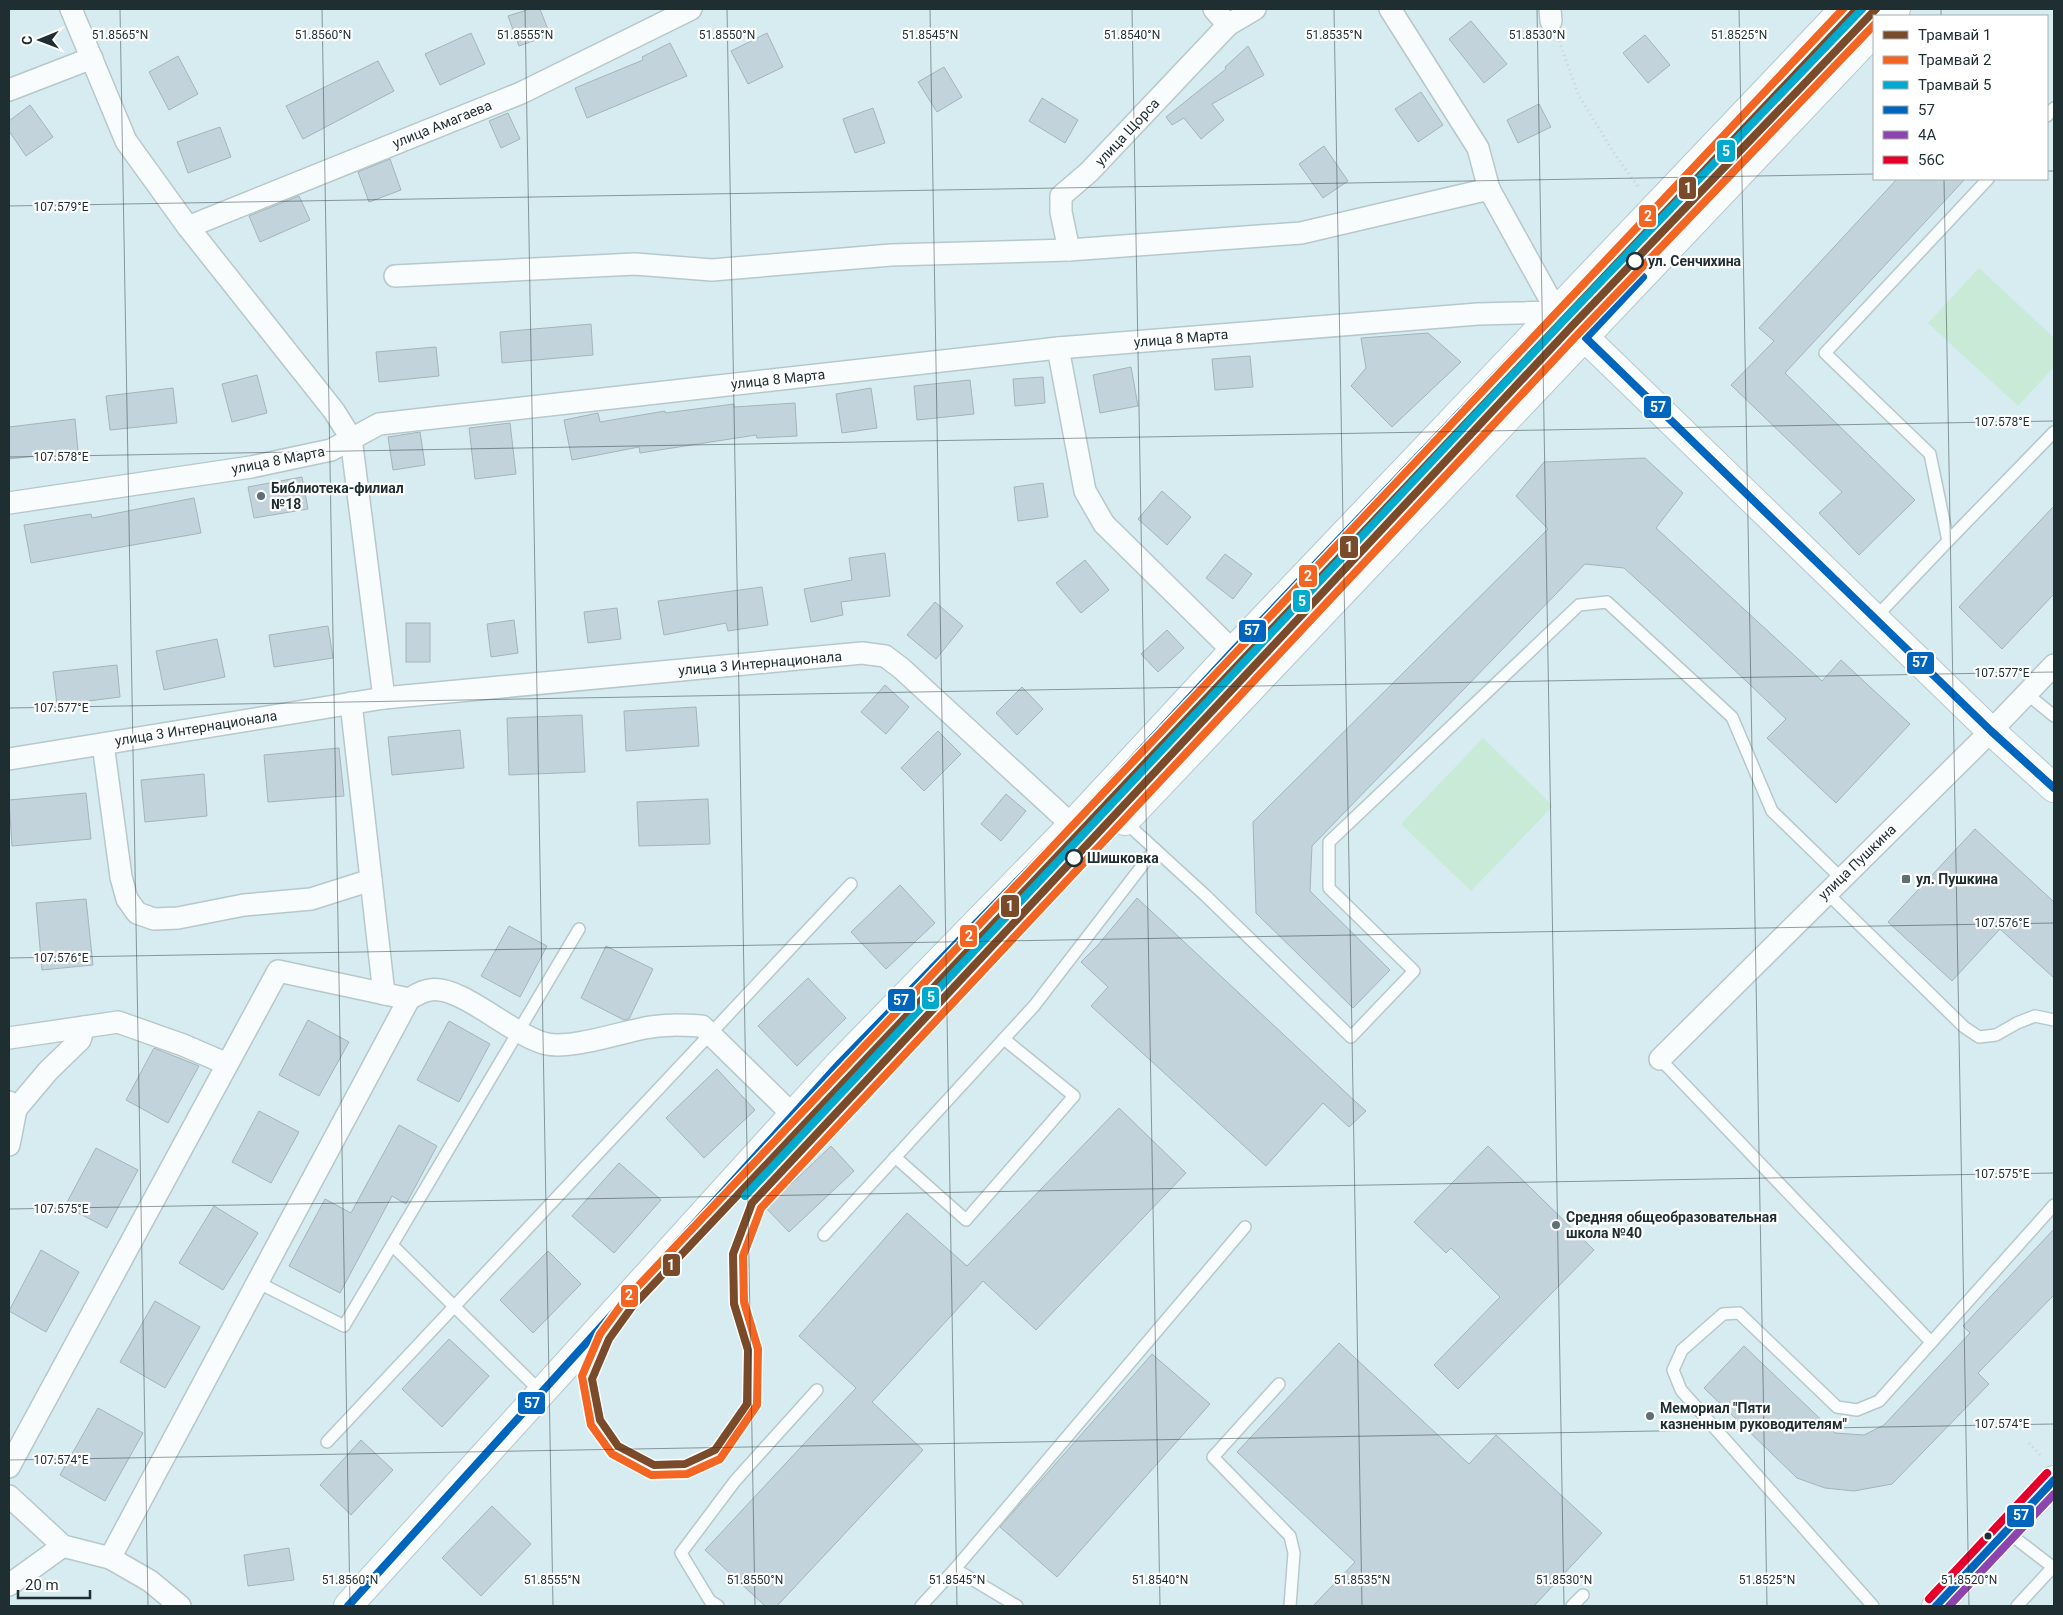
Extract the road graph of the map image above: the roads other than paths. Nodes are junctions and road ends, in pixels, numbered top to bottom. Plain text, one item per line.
1 (71, 9) edge
2 (691, 9) edge
3 (1214, 9) edge
4 (1255, 9) edge
5 (1390, 9) edge
6 (1844, 9) edge
7 (1228, 25) junction
8 (1873, 33) edge
9 (92, 58) junction
10 (9, 90) edge
11 (1987, 180) edge
12 (1489, 189) junction
13 (188, 227) junction
14 (1069, 250) junction
15 (395, 276) dead end
16 (1557, 312) junction
17 (1586, 338) junction
18 (1058, 348) junction
19 (2054, 432) edge
20 (351, 438) junction
21 (9, 503) edge
22 (1948, 540) junction
23 (1875, 618) junction
24 (1233, 651) junction
25 (2054, 665) edge
26 (2027, 694) junction
27 (384, 698) junction
28 (351, 703) junction
29 (2054, 716) edge
30 (1991, 731) junction
31 (103, 744) junction
32 (9, 759) edge
33 (2054, 788) edge
34 (1098, 797) junction
35 (1125, 821) junction
36 (1072, 826) junction
37 (1156, 849) junction
38 (371, 880) junction
39 (851, 884) dead end
40 (1834, 885) junction
41 (579, 929) dead end
42 (384, 994) junction
43 (409, 999) junction
44 (2054, 1020) edge
45 (84, 1027) junction
46 (519, 1031) junction
47 (710, 1034) junction
48 (9, 1038) edge
49 (1004, 1039) junction
50 (1660, 1059) joint
51 (227, 1064) junction
52 (12, 1106) edge
53 (794, 1115) junction
54 (9, 1145) edge
55 (895, 1157) junction
56 (2054, 1205) edge
57 (1245, 1227) dead end
58 (824, 1234) dead end
59 (392, 1245) junction
60 (257, 1282) junction
61 (454, 1306) junction
62 (1931, 1342) junction
63 (1279, 1384) dead end
64 (817, 1390) dead end
65 (541, 1392) junction
66 (327, 1442) dead end
67 (9, 1467) edge
68 (2054, 1480) edge
69 (9, 1496) edge
70 (2007, 1532) junction
71 (63, 1546) junction
72 (110, 1558) junction
73 (955, 1568) junction
74 (2053, 1568) edge
75 (9, 1585) edge
76 (1583, 1595) dead end
77 (180, 1606) edge
78 (348, 1606) edge
79 (718, 1606) edge
80 (921, 1606) edge
81 (1017, 1606) edge
82 (1290, 1606) edge
83 (1572, 1606) edge
84 (1873, 1606) edge
85 (1936, 1606) edge
86 (2017, 1606) edge

1 - 9 street
2 - 13 street, улица Амагаева
3 - 7 street
4 - 7 street, улица Щорса
5 - 12 street
6 - 16 street
7 - 14 street, улица Щорса
8 - 17 street
9 - 10 street
9 - 13 street
11 - 22 lane
12 - 14 street
12 - 16 street
13 - 20 street
14 - 15 street
16 - 17 street
16 - 18 street, улица 8 Марта
16 - 24 street
17 - 23 street
17 - 35 street
18 - 20 street, улица 8 Марта
18 - 24 street
19 - 22 lane
20 - 21 street, улица 8 Марта
20 - 27 street
22 - 23 lane
23 - 30 street
24 - 34 street
25 - 26 street, улица Пушкина
26 - 29 lane
26 - 30 street, улица Пушкина
27 - 28 street, улица 3 Интернационала
27 - 36 street, улица 3 Интернационала
28 - 31 street, улица 3 Интернационала
28 - 38 street
30 - 33 street
30 - 40 street, улица Пушкина
31 - 32 street, улица 3 Интернационала
31 - 38 street
34 - 35 lane
34 - 36 street
35 - 37 lane
36 - 53 street
37 - 40 lane
37 - 49 lane
38 - 42 street
39 - 47 lane
40 - 44 lane
40 - 50 street, улица Пушкина
41 - 46 lane
42 - 43 street
42 - 51 street
43 - 46 street
43 - 60 street
45 - 48 street
45 - 51 street
45 - 52 street
46 - 47 street
46 - 59 lane
47 - 53 street
47 - 61 lane
49 - 55 lane
49 - 55 lane
50 - 62 lane
51 - 67 street
52 - 54 street
53 - 65 street
55 - 58 lane
56 - 62 lane
57 - 73 lane
59 - 60 lane
59 - 61 lane
60 - 72 street
61 - 65 lane
61 - 66 lane
62 - 84 lane
63 - 82 lane
64 - 79 lane
65 - 78 street
68 - 70 street
69 - 71 street
70 - 74 lane
70 - 85 street
71 - 72 street
71 - 75 street
72 - 77 street
73 - 80 lane
73 - 81 lane
74 - 86 lane
76 - 83 lane

